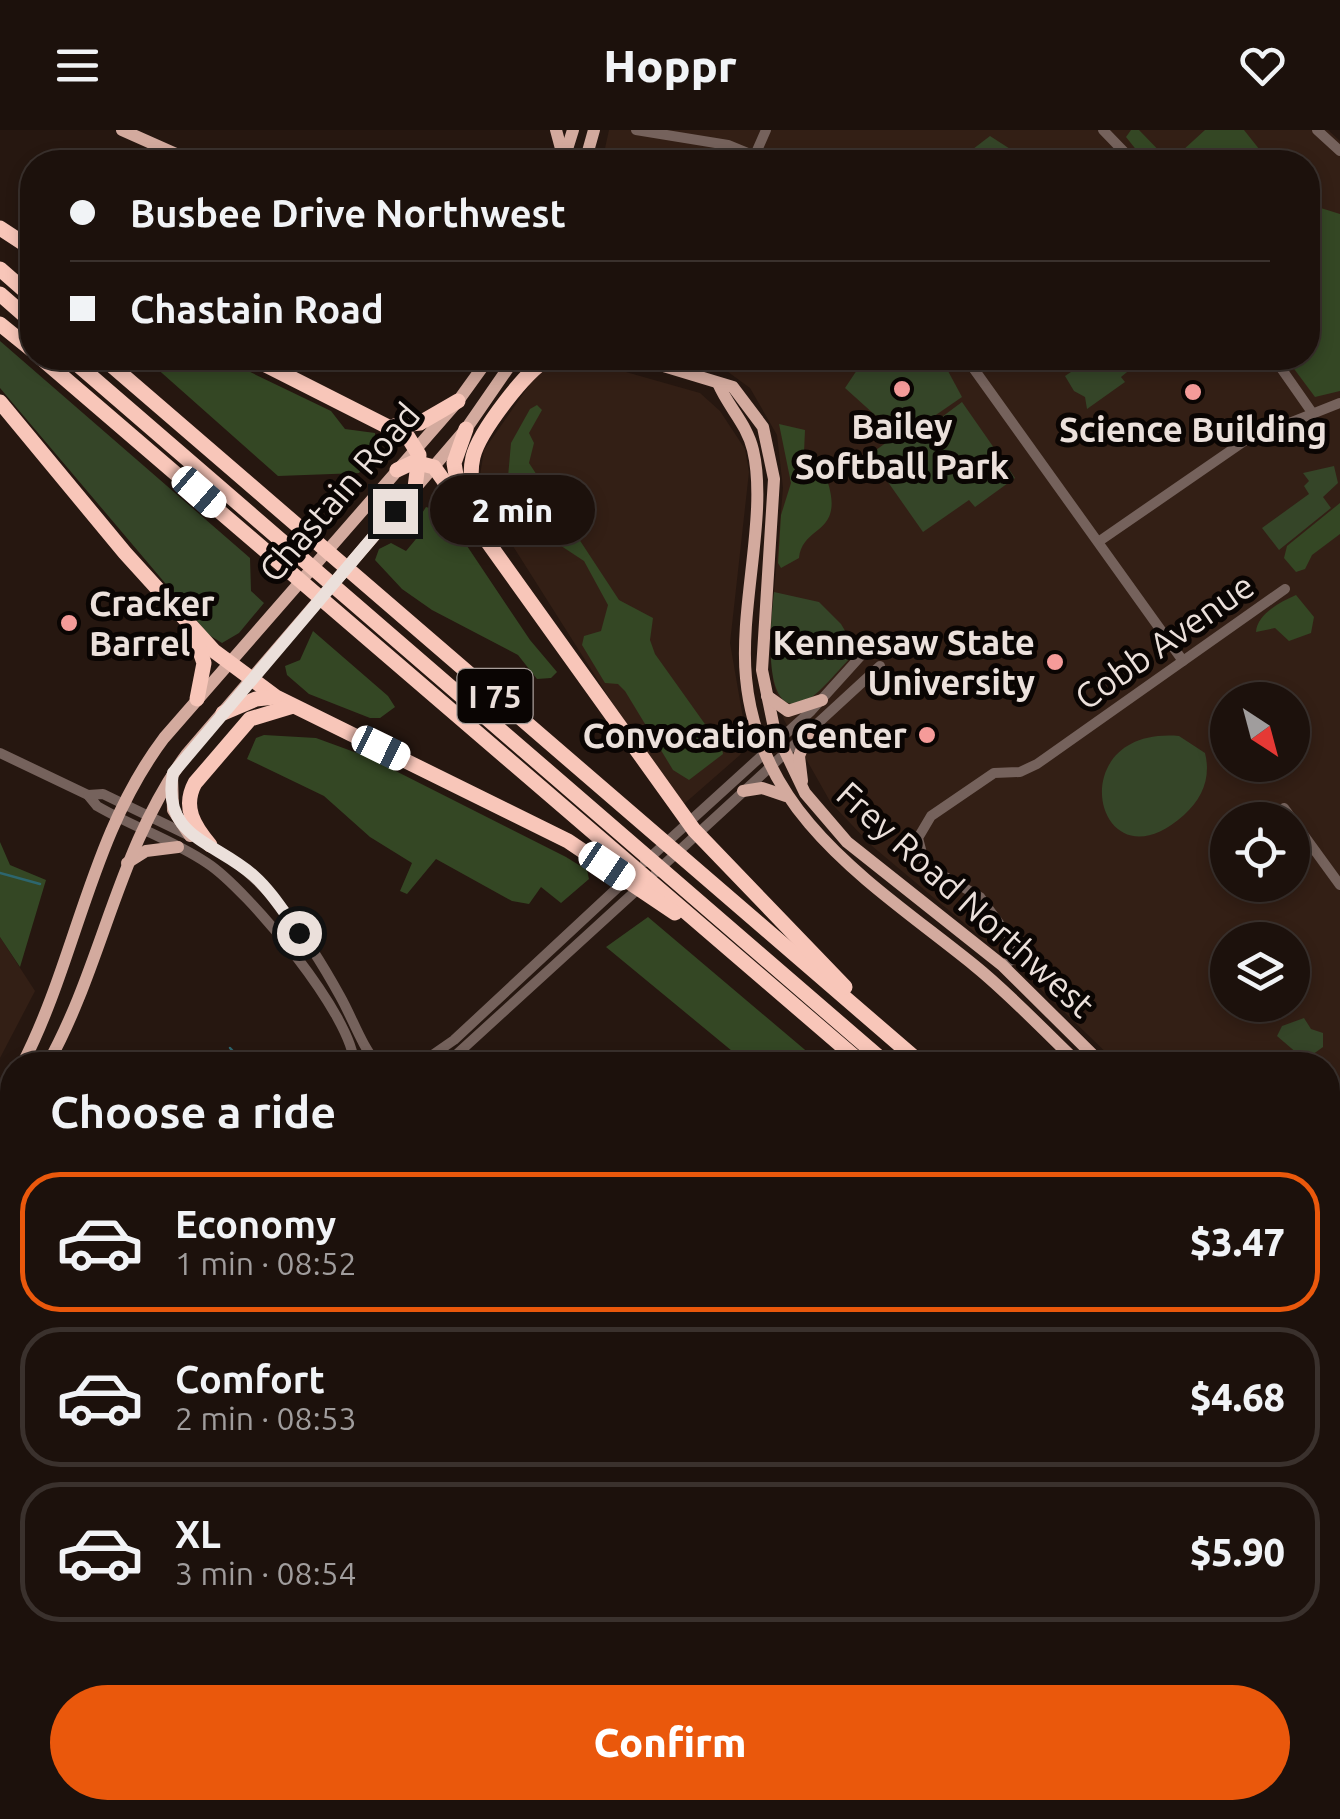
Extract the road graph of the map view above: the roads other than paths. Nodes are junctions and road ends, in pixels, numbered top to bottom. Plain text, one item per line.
1 (122, 130) edge
2 (636, 130) edge
3 (1103, 130) edge
4 (1317, 130) edge
5 (167, 150) edge
6 (739, 150) edge
7 (1122, 150) edge
8 (1340, 151) edge
9 (0, 269) edge
10 (20, 286) edge
11 (0, 294) edge
12 (20, 314) edge
13 (0, 324) edge
14 (20, 340) edge
15 (55, 370) edge
16 (84, 370) edge
17 (116, 370) edge
18 (277, 370) edge
19 (478, 370) edge
20 (510, 370) edge
21 (534, 370) edge
22 (676, 370) edge
23 (975, 370) edge
24 (1282, 370) edge
25 (507, 372) joint
26 (718, 383) junction
27 (458, 401) junction
28 (0, 402) edge
29 (1340, 403) edge
30 (1311, 412) junction
31 (392, 426) junction
32 (466, 429) junction
33 (423, 459) junction
34 (397, 470) joint
35 (415, 488) joint
36 (462, 502) junction
37 (484, 533) junction
38 (1101, 540) junction
39 (1284, 590) dead end
40 (191, 630) junction
41 (868, 648) dead end
42 (1183, 661) junction
43 (230, 662) junction
44 (880, 666) dead end
45 (252, 678) junction
46 (766, 694) junction
47 (276, 697) junction
48 (197, 699) junction
49 (822, 700) junction
50 (294, 706) junction
51 (222, 713) junction
52 (810, 729) junction
53 (781, 746) junction
54 (0, 753) edge
55 (767, 759) junction
56 (173, 773) junction
57 (805, 793) junction
58 (740, 794) junction
59 (88, 795) junction
60 (786, 796) junction
61 (122, 803) junction
62 (148, 815) junction
63 (115, 817) junction
64 (140, 829) junction
65 (190, 836) junction
66 (1310, 844) edge
67 (210, 845) junction
68 (178, 847) junction
69 (125, 864) junction
70 (1340, 885) edge
71 (716, 938) junction
72 (1002, 965) junction
73 (888, 1035) junction
74 (28, 1052) edge
75 (53, 1052) edge
76 (349, 1052) edge
77 (370, 1052) edge
78 (437, 1052) edge
79 (462, 1052) edge
80 (849, 1052) edge
81 (873, 1052) edge
82 (908, 1052) edge
83 (1066, 1052) edge
84 (1091, 1052) edge

1 - 5 main road
2 - 6 street
3 - 7 street
4 - 8 street
9 - 10 highway
11 - 12 highway
13 - 14 highway
15 - 71 highway, I 75
16 - 81 highway
17 - 73 highway, I 75
18 - 31 highway
19 - 27 main road, Chastain Road
20 - 25 main road
21 - 37 highway
22 - 26 main road, Frey Road Northwest
23 - 38 street
24 - 30 street
25 - 32 main road, Chastain Road
26 - 46 main road, Frey Road Northwest
26 - 55 main road, Frey Road Northwest
27 - 31 highway
27 - 33 main road, Chastain Road
28 - 40 highway
29 - 30 street
30 - 38 street
31 - 33 highway
32 - 33 main road, Chastain Road
32 - 36 highway
33 - 34 highway
33 - 35 highway
33 - 36 highway
34 - 43 main road, Chastain Road
35 - 45 main road, Chastain Road
36 - 37 highway
37 - 73 highway
38 - 42 street
39 - 42 street, Cobb Avenue
40 - 43 highway
40 - 48 highway
41 - 49 street
42 - 72 street, Cobb Avenue
43 - 45 highway
43 - 48 main road, Chastain Road
44 - 52 street
45 - 47 highway
45 - 51 main road, Chastain Road
46 - 49 main road
46 - 53 main road, Frey Road Northwest
47 - 50 highway
47 - 51 highway
48 - 61 main road, Chastain Road
49 - 53 street
50 - 67 highway
50 - 71 highway
51 - 56 main road, Chastain Road
52 - 53 street
52 - 57 main road
53 - 55 street
53 - 57 main road, Frey Road Northwest
54 - 59 street
55 - 58 street
55 - 60 main road, Frey Road Northwest
55 - 78 street
56 - 62 main road, Chastain Road
56 - 65 main road
57 - 72 main road, Frey Road Northwest
58 - 60 main road
58 - 79 street
59 - 61 street
59 - 63 street
60 - 83 main road, Frey Road Northwest
61 - 62 street
61 - 63 main road, Chastain Road
62 - 64 main road, Chastain Road
62 - 65 street
63 - 64 street
63 - 74 main road, Chastain Road
64 - 68 street
64 - 69 main road, Chastain Road
65 - 67 street
66 - 70 street
67 - 77 street
68 - 69 main road
68 - 76 street
69 - 75 main road, Chastain Road
71 - 80 highway, I 75
72 - 84 main road, Frey Road Northwest
73 - 82 highway, I 75

